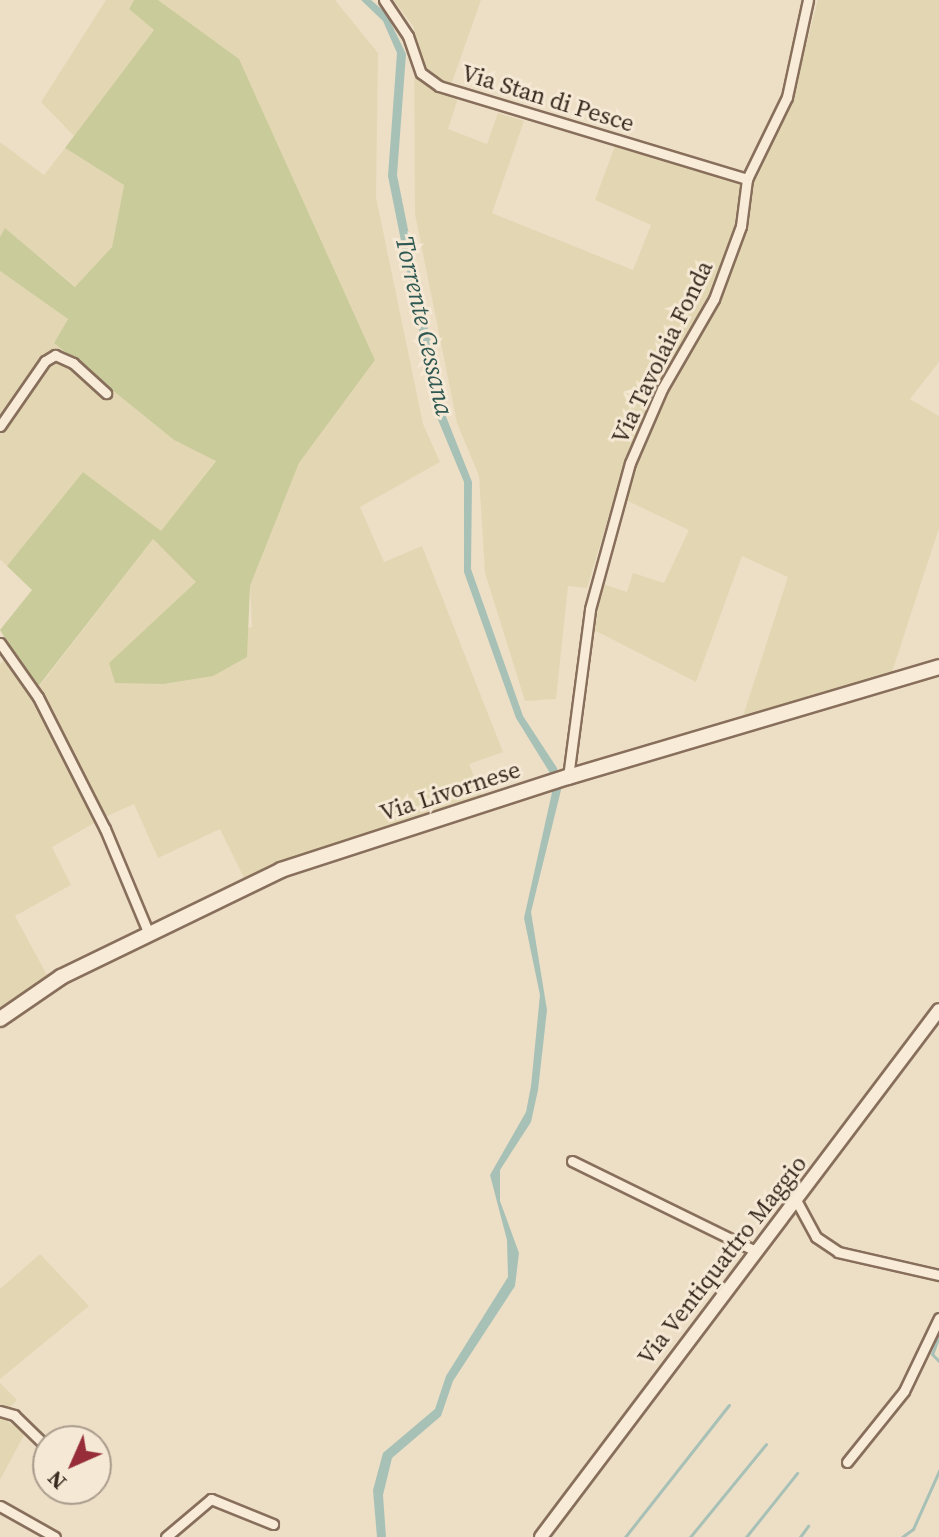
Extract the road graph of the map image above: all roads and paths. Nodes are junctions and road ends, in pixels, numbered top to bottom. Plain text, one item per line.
1 (384, 0) edge
2 (808, 0) edge
3 (747, 179) junction
4 (106, 393) dead end
5 (0, 426) edge
6 (0, 643) edge
7 (939, 667) edge
8 (566, 777) junction
9 (149, 934) junction
10 (939, 1010) edge
11 (0, 1019) edge
12 (572, 1161) dead end
13 (796, 1200) junction
14 (756, 1251) junction
15 (939, 1275) edge
16 (939, 1318) edge
17 (0, 1411) edge
18 (32, 1432) edge
19 (847, 1462) dead end
20 (0, 1506) edge
21 (273, 1524) dead end
22 (55, 1537) edge
23 (166, 1537) edge
24 (541, 1537) edge

1 - 3 street, Via Stan di Pesce
2 - 3 street, Via Tavolaia Fonda
3 - 8 street, Via Tavolaia Fonda
4 - 5 street
6 - 9 street
7 - 8 main road, Via Livornese
8 - 9 main road, Via Livornese
9 - 11 main road, Via Livornese
10 - 13 street, Via Ventiquattro Maggio
12 - 14 street
13 - 14 street, Via Ventiquattro Maggio
13 - 15 street
14 - 24 street, Via Ventiquattro Maggio
16 - 19 street
17 - 18 street
20 - 22 street
21 - 23 street

